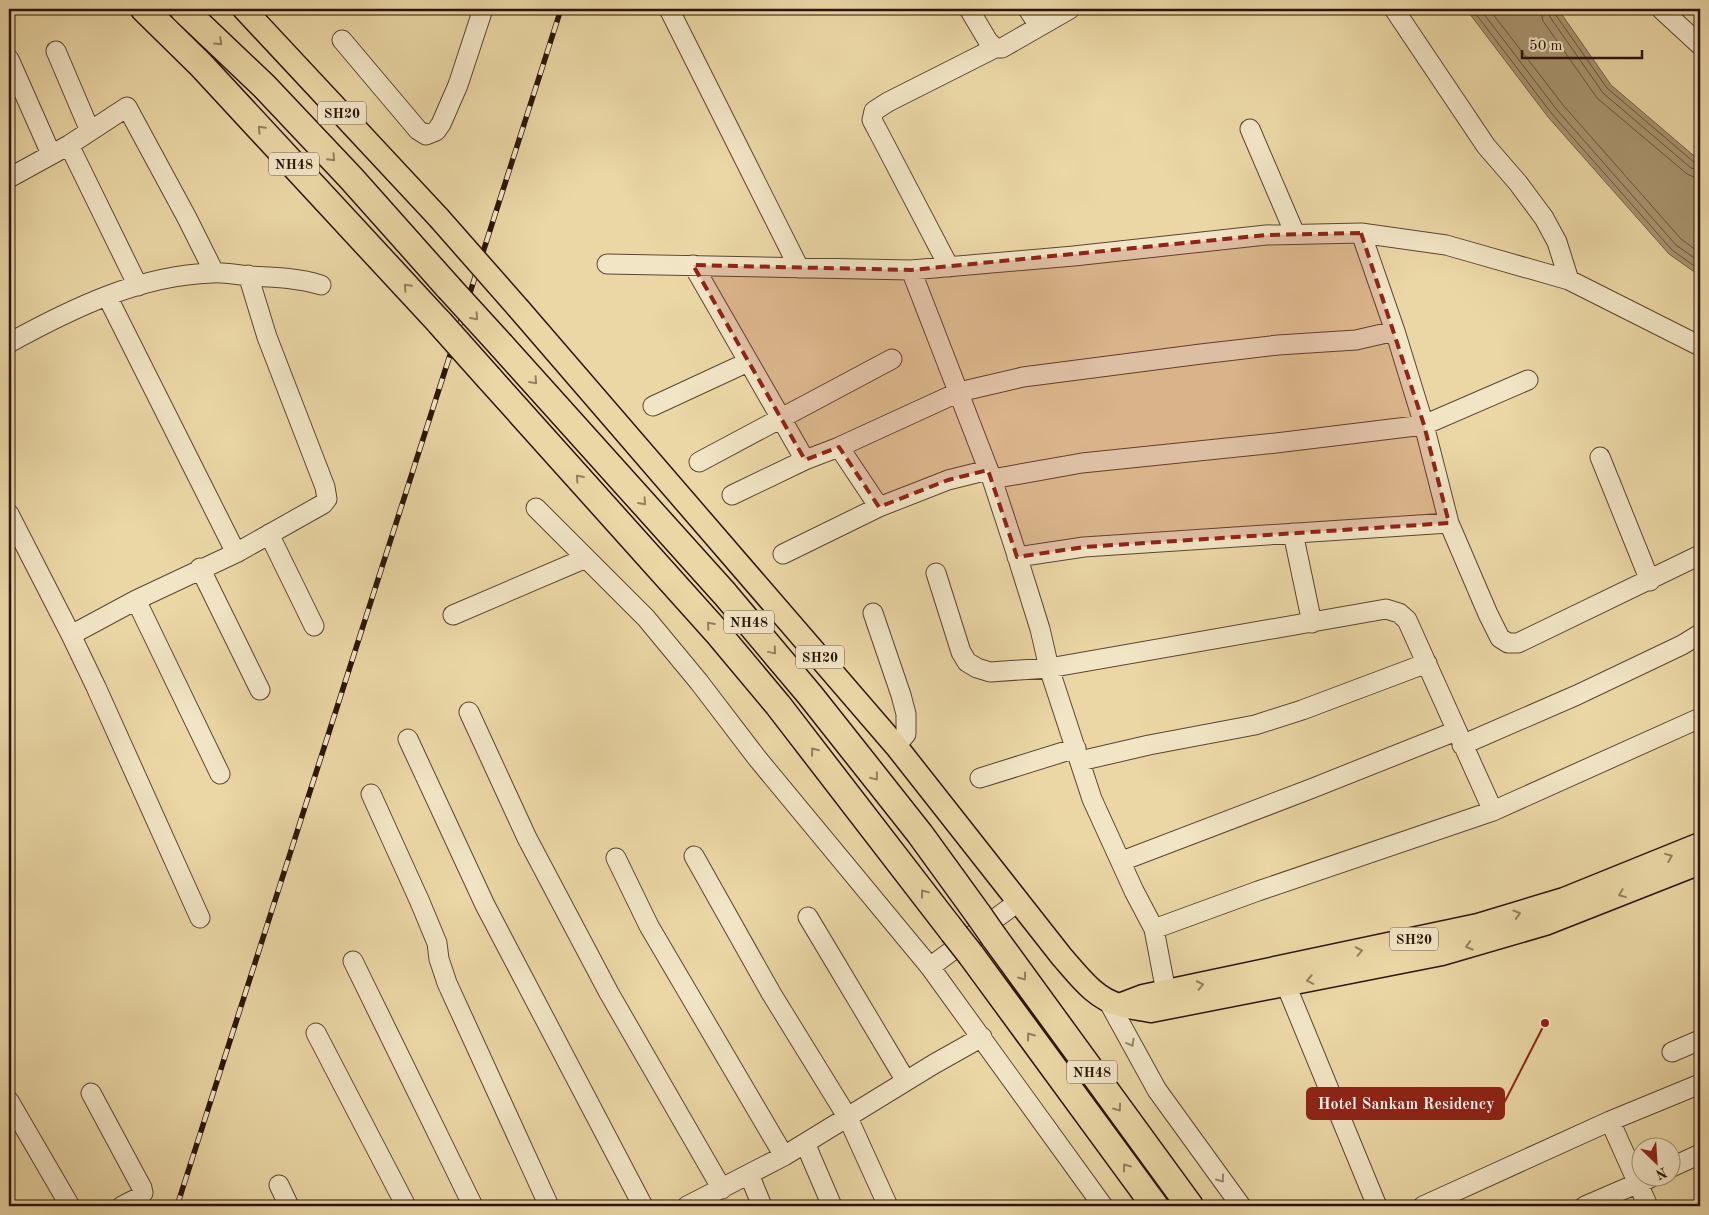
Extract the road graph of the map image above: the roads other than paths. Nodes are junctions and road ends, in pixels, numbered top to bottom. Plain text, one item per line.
1 (144, 9) edge
2 (184, 9) edge
3 (244, 9) edge
4 (483, 9) edge
5 (669, 9) edge
6 (969, 9) edge
7 (1028, 9) edge
8 (1070, 9) edge
9 (1394, 9) edge
10 (1661, 9) edge
11 (1039, 26) junction
12 (342, 40) dead end
13 (1700, 45) edge
14 (995, 48) junction
15 (56, 51) dead end
16 (9, 59) edge
17 (1250, 129) dead end
18 (90, 131) junction
19 (68, 145) junction
20 (51, 154) junction
21 (9, 178) edge
22 (1360, 233) junction
23 (1296, 234) junction
24 (607, 264) dead end
25 (693, 265) junction
26 (949, 267) junction
27 (800, 268) junction
28 (911, 270) junction
29 (214, 272) junction
30 (248, 276) junction
31 (1569, 280) junction
32 (321, 285) dead end
33 (138, 286) junction
34 (107, 296) junction
35 (1395, 331) junction
36 (9, 343) edge
37 (1700, 346) edge
38 (892, 359) dead end
39 (748, 362) junction
40 (1528, 380) dead end
41 (959, 392) junction
42 (653, 406) dead end
43 (780, 418) junction
44 (1424, 425) junction
45 (839, 447) junction
46 (1600, 457) dead end
47 (804, 460) junction
48 (699, 462) dead end
49 (990, 474) junction
50 (732, 495) dead end
51 (879, 507) junction
52 (536, 508) dead end
53 (9, 514) edge
54 (1449, 523) junction
55 (1293, 533) junction
56 (269, 534) junction
57 (236, 552) junction
58 (783, 554) dead end
59 (1700, 556) edge
60 (1017, 557) junction
61 (586, 558) junction
62 (200, 568) junction
63 (936, 573) dead end
64 (1650, 581) junction
65 (136, 600) junction
66 (873, 612) dead end
67 (453, 616) dead end
68 (1312, 623) junction
69 (314, 626) dead end
70 (1700, 634) edge
71 (71, 635) junction
72 (1427, 663) junction
73 (1049, 668) junction
74 (260, 690) dead end
75 (469, 712) dead end
76 (1700, 718) edge
77 (1459, 738) junction
78 (408, 739) dead end
79 (896, 746) junction
80 (1078, 755) junction
81 (220, 774) dead end
82 (980, 778) dead end
83 (371, 794) dead end
84 (1493, 811) junction
85 (1700, 844) edge
86 (694, 856) dead end
87 (616, 858) dead end
88 (1122, 861) junction
89 (1700, 863) edge
90 (1018, 902) junction
91 (808, 917) dead end
92 (200, 918) dead end
93 (1154, 928) junction
94 (353, 961) dead end
95 (930, 967) junction
96 (1286, 985) junction
97 (1166, 992) junction
98 (1113, 1003) junction
99 (316, 1033) dead end
100 (982, 1038) junction
101 (1700, 1040) edge
102 (1672, 1052) dead end
103 (906, 1081) junction
104 (1700, 1084) edge
105 (91, 1093) dead end
106 (9, 1101) edge
107 (848, 1118) junction
108 (1610, 1121) junction
109 (805, 1143) junction
110 (1700, 1154) edge
111 (784, 1156) junction
112 (1632, 1159) edge
113 (1682, 1162) edge
114 (749, 1174) junction
115 (279, 1185) dead end
116 (1632, 1185) edge
117 (1645, 1188) edge
118 (722, 1189) junction
119 (70, 1206) edge
120 (122, 1206) edge
121 (290, 1206) edge
122 (406, 1206) edge
123 (473, 1206) edge
124 (549, 1206) edge
125 (643, 1206) edge
126 (687, 1206) edge
127 (762, 1206) edge
128 (832, 1206) edge
129 (888, 1206) edge
130 (1103, 1206) edge
131 (1155, 1206) edge
132 (1190, 1206) edge
133 (1241, 1206) edge
134 (1377, 1206) edge
135 (1423, 1206) edge
136 (1585, 1206) edge
137 (1648, 1206) edge

131 -> 1 highway, NH48, bridge
2 -> 132 highway, NH48, bridge
3 - 79 main road, SH20, bridge
4 - 12 street
5 - 27 street
6 - 14 street
7 - 11 street
8 - 11 street
9 - 31 street
10 - 13 street
11 - 14 street
14 - 26 street
15 - 18 street
16 - 20 street
17 - 23 street
18 - 19 street
18 - 29 street
19 - 20 street
19 - 33 street
20 - 21 street
22 - 23 street
22 - 31 street
22 - 35 street
23 - 26 street
24 - 25 street
25 - 27 street
25 - 39 street
26 - 28 street
27 - 28 street
28 - 41 street
29 - 30 street
29 - 33 street
30 - 32 street
30 - 56 street
31 - 37 street
33 - 34 street
34 - 36 street
34 - 57 street
35 - 41 street
35 - 44 street
38 - 43 street
39 - 42 street
39 - 43 street
40 - 44 street
41 - 45 street
41 - 49 street
43 - 47 street
43 - 48 street
44 - 49 street
44 - 54 street
45 - 47 street
45 - 51 street
46 - 64 street
47 - 50 street
49 - 51 street
49 - 60 street
51 - 58 street
52 - 61 street
53 - 71 street
54 - 55 street
54 - 64 street
55 - 60 street
55 - 68 street
56 - 57 street
56 - 69 street
57 - 62 street
59 - 64 street
60 - 73 street
61 - 67 street
61 - 95 street
62 - 65 street
62 - 74 street
63 - 73 street
65 - 71 street
65 - 81 street
66 - 79 street
68 - 72 street
68 - 73 street
70 - 77 street
71 - 92 street
72 - 77 street
72 - 80 street
73 - 80 street
75 - 118 street
76 - 84 street
77 - 84 street
77 - 88 street
78 - 125 street
79 - 90 main road, SH20
80 - 82 street
80 - 88 street
83 - 124 street
84 - 93 street
97 -> 85 main road, SH20
86 - 107 street
87 - 111 street
88 - 93 street
89 -> 96 main road, SH20
90 - 95 street
90 - 98 main road, SH20
91 - 103 street
93 - 97 street
94 - 123 street
95 - 100 street
96 - 98 main road, SH20
96 - 134 street
97 - 98 main road, SH20
98 -> 133 street
99 - 122 street
100 - 103 street
100 - 130 street
101 - 102 street
103 - 107 street
104 - 108 street
105 - 120 street
106 - 119 street
107 - 109 street
107 - 129 street
108 - 112 street
108 - 135 street
109 - 111 street
109 - 128 street
110 - 113 street
111 - 114 street
114 - 118 street
114 - 127 street
115 - 121 street
116 - 136 street
117 - 137 street
118 - 126 street

